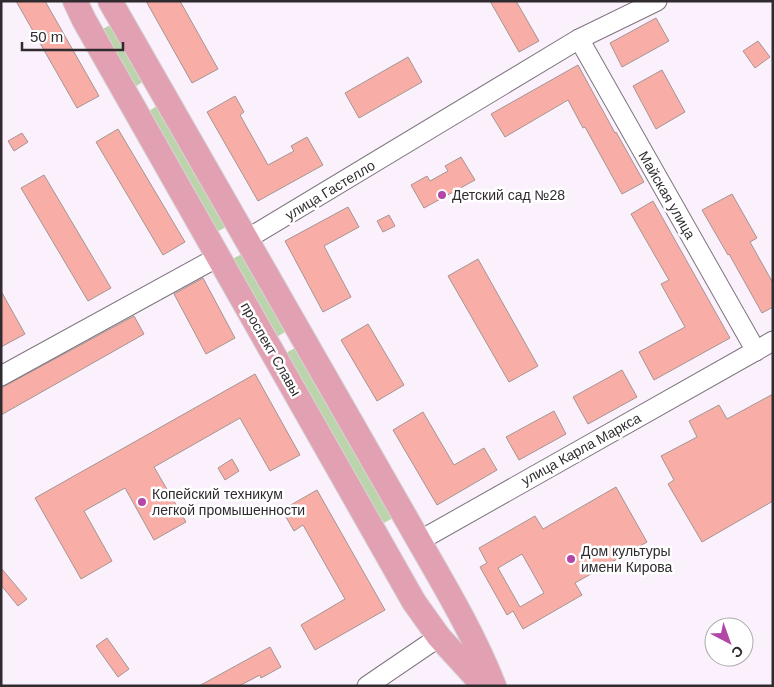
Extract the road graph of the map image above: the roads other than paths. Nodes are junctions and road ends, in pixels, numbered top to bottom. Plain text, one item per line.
1 (76, 1) edge
2 (110, 1) edge
3 (657, 1) edge
4 (579, 39) junction
5 (247, 239) junction
6 (218, 257) junction
7 (303, 337) junction
8 (773, 341) edge
9 (756, 351) junction
10 (273, 353) junction
11 (1, 376) edge
12 (419, 541) junction
13 (389, 559) junction
14 (464, 621) junction
15 (439, 637) junction
16 (367, 686) edge
17 (484, 686) edge
18 (494, 686) edge

1 - 6 main road, проспект Славы
2 - 5 main road
3 - 4 street, улица Гастелло
4 - 5 street, улица Гастелло
4 - 9 street, Майская улица
5 - 6 main road, улица Гастелло
5 - 7 main road
6 - 10 main road, проспект Славы
6 - 11 street, улица Гастелло
7 - 10 main road
7 - 12 main road
8 - 9 street, улица Карла Маркса
9 - 12 street, улица Карла Маркса
10 - 13 main road, проспект Славы
12 - 13 main road, улица Карла Маркса
12 - 14 main road
13 - 15 main road, проспект Славы
14 - 15 main road
14 - 18 main road
15 - 16 street
15 - 17 main road, проспект Славы

